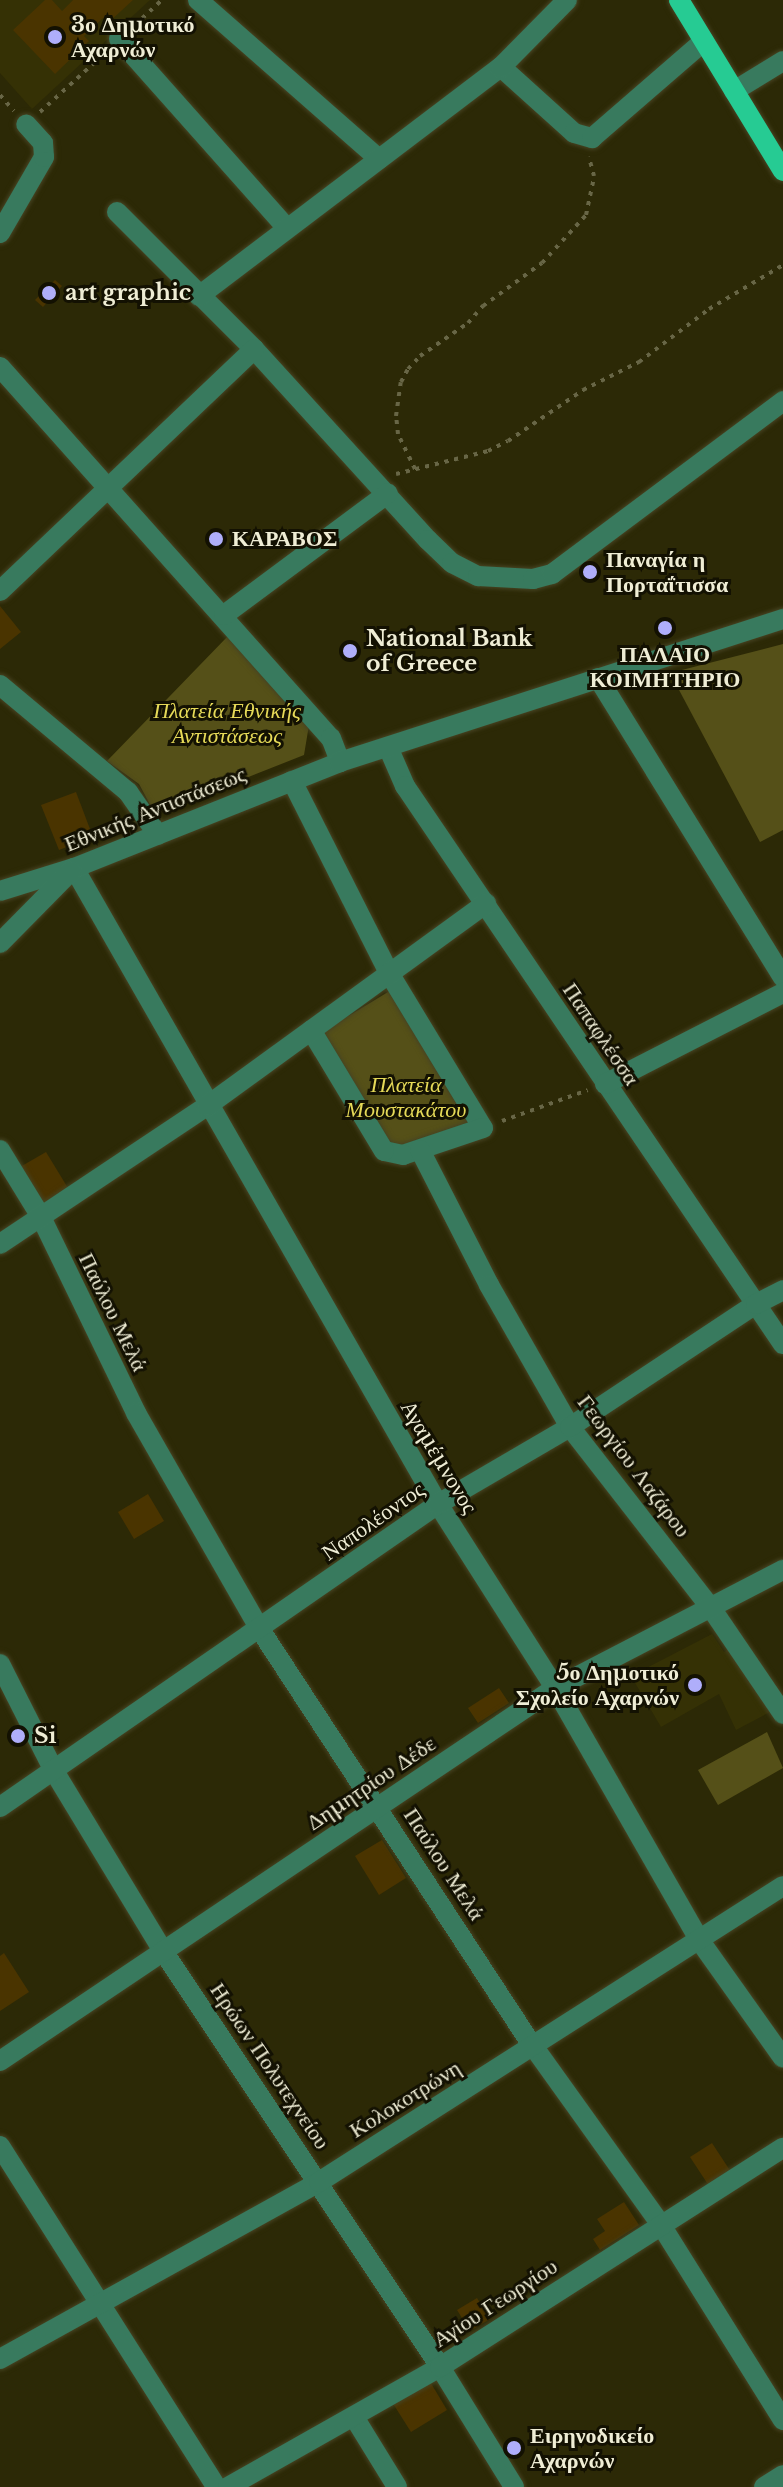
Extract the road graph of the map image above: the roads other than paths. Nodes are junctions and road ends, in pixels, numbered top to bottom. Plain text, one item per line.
1 (198, 0) edge
2 (567, 0) edge
3 (679, 0) edge
4 (119, 39) road end
5 (704, 41) junction
6 (783, 61) edge
7 (501, 67) junction
8 (734, 91) junction
9 (26, 124) road end
10 (379, 159) junction
11 (783, 171) edge
12 (117, 212) dead end
13 (286, 227) junction
14 (0, 233) edge
15 (199, 296) junction
16 (254, 349) junction
17 (0, 367) edge
18 (783, 401) edge
19 (382, 487) junction
20 (108, 489) junction
21 (0, 591) edge
22 (224, 615) junction
23 (783, 619) edge
24 (598, 678) junction
25 (0, 685) edge
26 (388, 747) junction
27 (340, 762) junction
28 (292, 781) junction
29 (158, 835) junction
30 (74, 868) junction
31 (0, 891) edge
32 (486, 903) junction
33 (0, 943) edge
34 (389, 973) junction
35 (783, 977) edge
36 (783, 993) edge
37 (311, 1030) junction
38 (605, 1084) junction
39 (207, 1106) junction
40 (0, 1150) edge
41 (420, 1150) junction
42 (41, 1217) junction
43 (0, 1244) edge
44 (783, 1290) edge
45 (756, 1304) junction
46 (783, 1344) edge
47 (570, 1427) junction
48 (438, 1504) junction
49 (783, 1570) edge
50 (711, 1608) junction
51 (259, 1628) junction
52 (0, 1664) edge
53 (555, 1688) junction
54 (783, 1714) edge
55 (54, 1771) junction
56 (378, 1806) junction
57 (0, 1807) edge
58 (783, 1886) edge
59 (700, 1941) junction
60 (163, 1951) junction
61 (533, 2046) junction
62 (783, 2058) edge
63 (0, 2061) edge
64 (0, 2146) edge
65 (783, 2148) edge
66 (319, 2182) junction
67 (661, 2225) junction
68 (101, 2306) junction
69 (0, 2359) edge
70 (440, 2367) junction
71 (354, 2417) junction
72 (783, 2420) edge
73 (783, 2475) edge
74 (216, 2487) edge
75 (228, 2487) edge
76 (397, 2487) edge
77 (514, 2487) edge
78 (764, 2487) edge

1 - 10 street
2 - 7 street
3 - 5 main road
4 - 13 street
5 - 7 street
5 - 8 main road
6 - 8 street
7 - 10 street
8 - 11 main road
9 - 14 street
10 - 13 street
12 - 15 street
13 - 15 street
15 - 16 street
16 - 19 street
16 - 20 street
17 - 20 street
18 - 19 street
19 - 22 street
20 - 21 street
20 - 22 street
22 - 27 street
23 - 24 street, Εθνικής Αντιστάσεως
24 - 26 street, Εθνικής Αντιστάσεως
24 - 35 street
25 - 29 street
26 - 27 street, Εθνικής Αντιστάσεως
26 - 32 street, Παπαφλέσσα
27 - 28 street, Εθνικής Αντιστάσεως
28 - 29 street, Εθνικής Αντιστάσεως
28 - 34 street
29 - 30 street, Εθνικής Αντιστάσεως
30 - 31 street, Εθνικής Αντιστάσεως
30 - 33 street
30 - 39 street, Αγαμέμνονος
32 - 34 street
32 - 38 street, Παπαφλέσσα
34 - 37 street
34 - 41 street
36 - 38 street
37 - 39 street
37 - 41 street
38 - 45 street, Παπαφλέσσα
39 - 42 street
39 - 48 street, Αγαμέμνονος
40 - 42 street, Παύλου Μελά
41 - 47 street, Γεωργίου Λαζάρου
42 - 43 street
42 - 51 street, Παύλου Μελά
44 - 45 street, Ναπολέοντος
45 - 46 street, Παπαφλέσσα
45 - 47 street, Ναπολέοντος
47 - 48 street, Ναπολέοντος
47 - 50 street, Γεωργίου Λαζάρου
48 - 51 street, Ναπολέοντος
48 - 53 street, Αγαμέμνονος
49 - 50 street, Δημητρίου Δέδε
50 - 53 street, Δημητρίου Δέδε
50 - 54 street, Γεωργίου Λαζάρου
51 - 55 street, Ναπολέοντος
51 - 56 street, Παύλου Μελά
52 - 55 street, Ηρώων Πολυτεχνείου
53 - 56 street, Δημητρίου Δέδε
53 - 59 street, Αγαμέμνονος
55 - 57 street, Ναπολέοντος
55 - 60 street, Ηρώων Πολυτεχνείου
56 - 60 street, Δημητρίου Δέδε
56 - 61 street, Παύλου Μελά
58 - 59 street, Κολοκοτρώνη
59 - 61 street, Κολοκοτρώνη
59 - 62 street, Αγαμέμνονος
60 - 63 street, Δημητρίου Δέδε
60 - 66 street, Ηρώων Πολυτεχνείου
61 - 66 street, Κολοκοτρώνη
61 - 67 street, Παύλου Μελά
64 - 68 street
65 - 67 street, Αγίου Γεωργίου
66 - 68 street, Κολοκοτρώνη
66 - 70 street, Ηρώων Πολυτεχνείου
67 - 70 street, Αγίου Γεωργίου
67 - 72 street, Παύλου Μελά
68 - 69 street, Κολοκοτρώνη
68 - 74 street
70 - 71 street, Αγίου Γεωργίου
70 - 77 street, Ηρώων Πολυτεχνείου
71 - 75 street, Αγίου Γεωργίου
71 - 76 street
73 - 78 street

